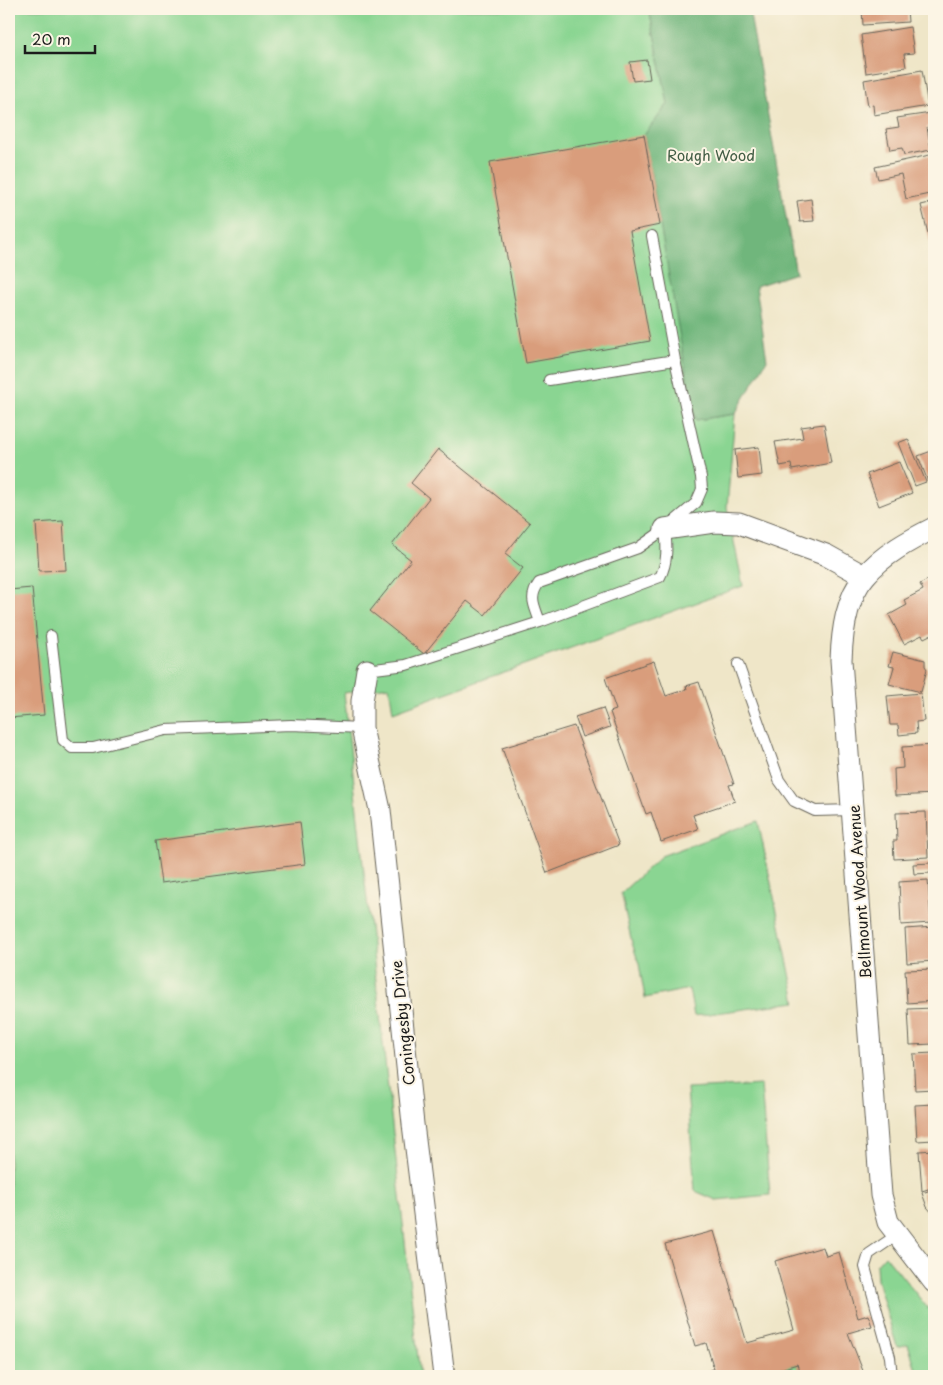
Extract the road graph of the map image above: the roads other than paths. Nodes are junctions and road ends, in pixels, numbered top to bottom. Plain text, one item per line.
1 (652, 236) dead end
2 (675, 360) junction
3 (549, 380) dead end
4 (934, 528) edge
5 (665, 529) junction
6 (864, 576) junction
7 (540, 622) junction
8 (51, 636) dead end
9 (738, 664) dead end
10 (367, 670) joint
11 (362, 728) junction
12 (853, 810) junction
13 (897, 1235) junction
14 (934, 1282) edge
15 (444, 1376) edge
16 (892, 1376) edge

1 - 2 lane
2 - 3 lane
2 - 5 lane
4 - 6 street, Bellmount Wood Avenue
5 - 6 street
5 - 7 lane
5 - 7 lane
6 - 12 street, Bellmount Wood Avenue
7 - 10 lane
8 - 11 lane
9 - 12 lane
10 - 11 street, Coningesby Drive
11 - 15 street, Coningesby Drive
12 - 13 street, Bellmount Wood Avenue
13 - 14 street, Bellmount Wood Avenue
13 - 16 lane

